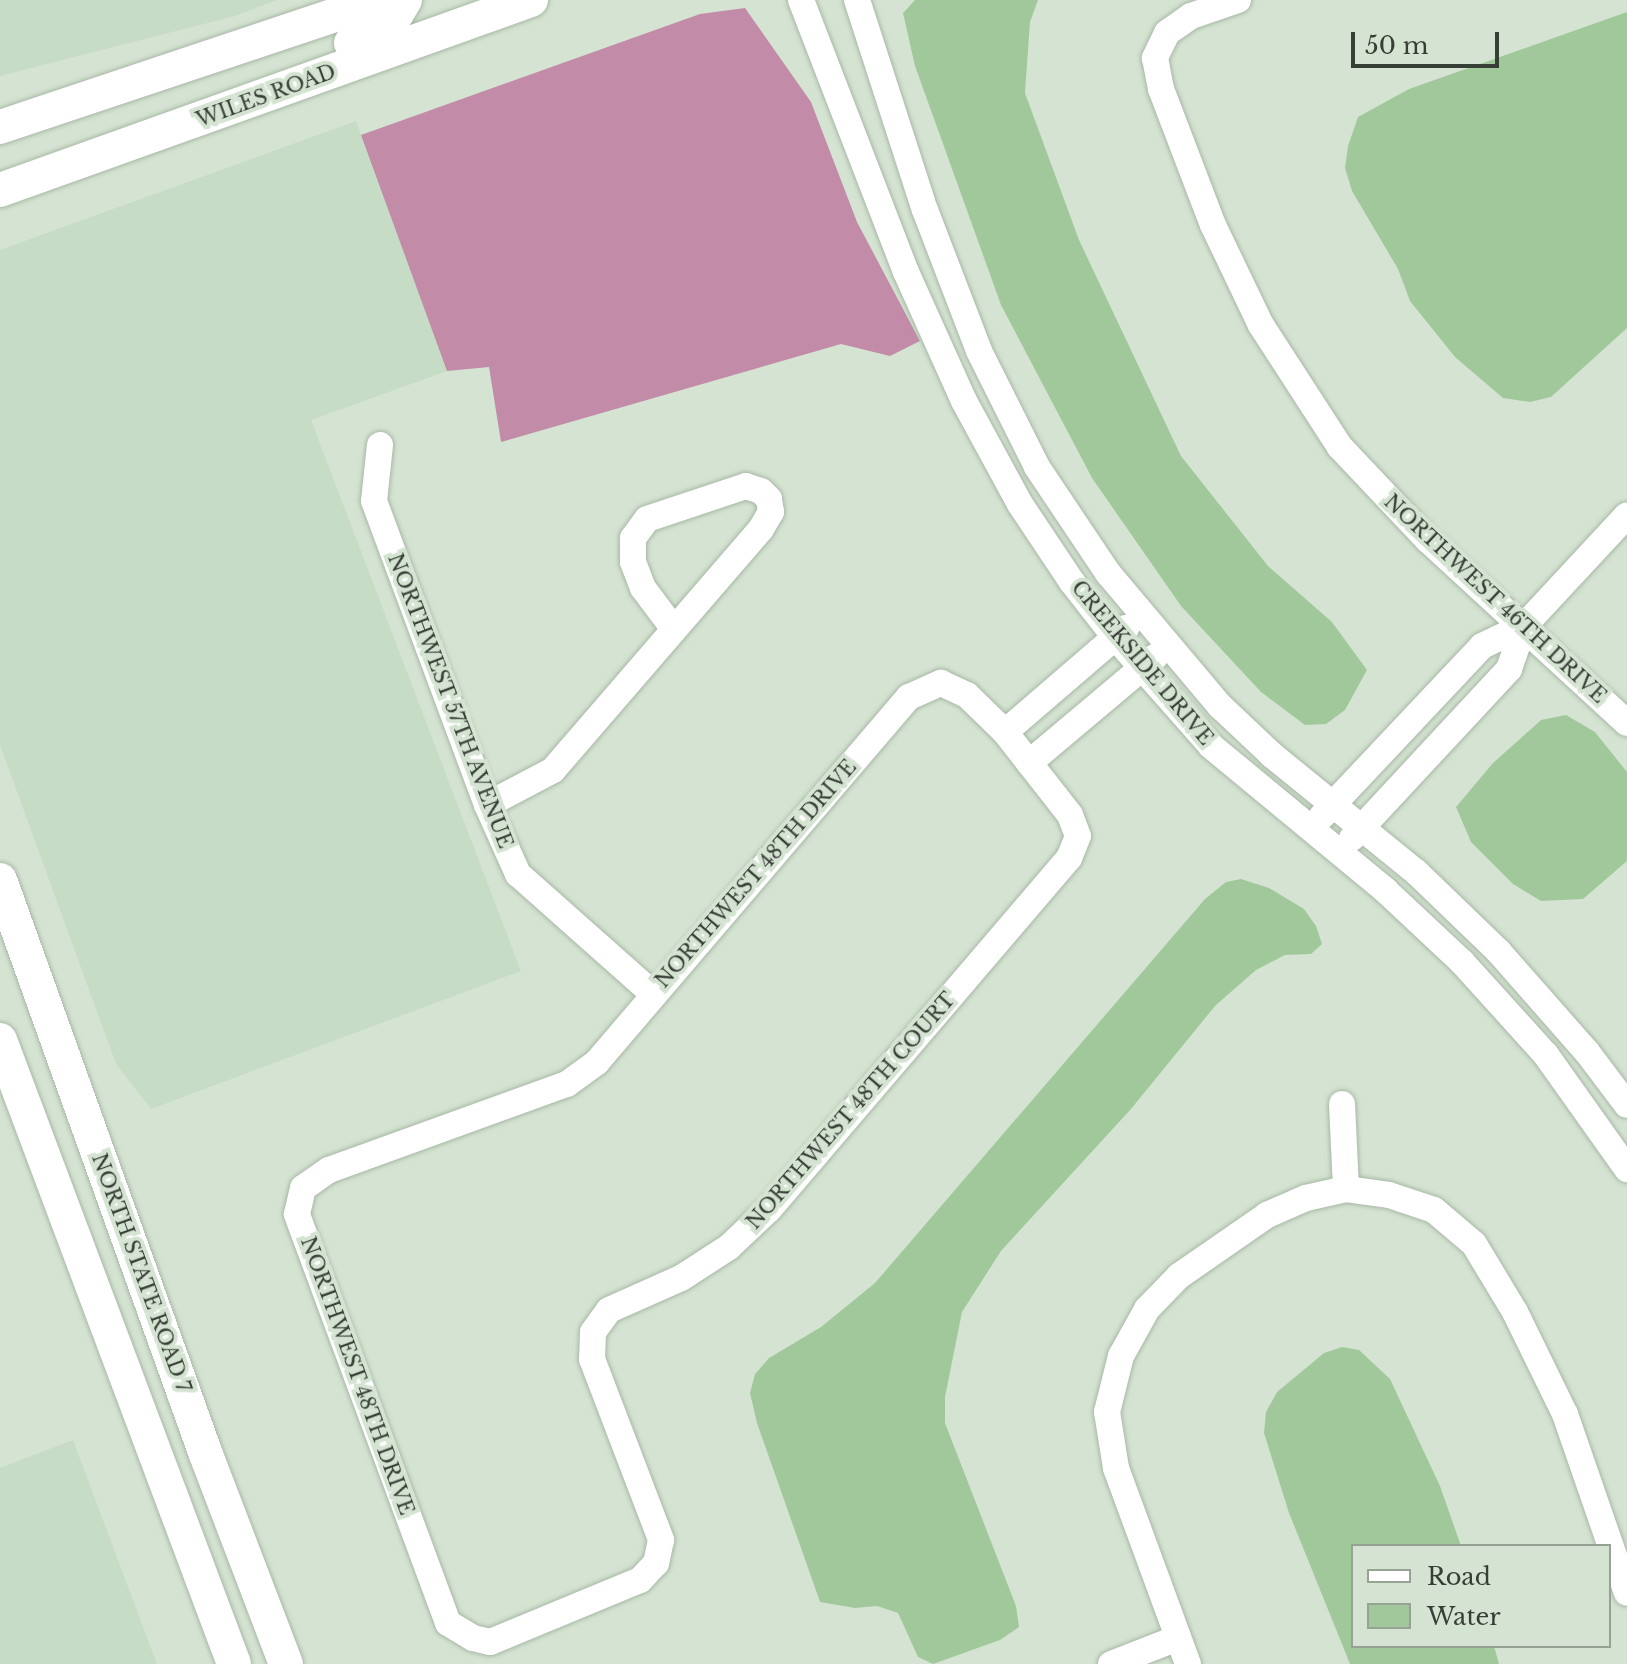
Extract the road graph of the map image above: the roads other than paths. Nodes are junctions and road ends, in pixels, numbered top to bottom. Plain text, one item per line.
1 (380, 0) edge
2 (405, 0) edge
3 (531, 0) edge
4 (801, 0) edge
5 (857, 0) edge
6 (1238, 0) edge
7 (0, 127) edge
8 (172, 130) junction
9 (0, 190) edge
10 (380, 445) dead end
11 (1627, 515) edge
12 (1141, 616) junction
13 (1524, 626) junction
14 (673, 628) junction
15 (1115, 637) junction
16 (1167, 647) junction
17 (1141, 668) junction
18 (1627, 723) edge
19 (1005, 732) junction
20 (1029, 763) junction
21 (487, 805) junction
22 (1332, 805) junction
23 (1362, 828) junction
24 (1309, 830) junction
25 (1337, 852) junction
26 (0, 880) edge
27 (653, 994) junction
28 (0, 1023) edge
29 (0, 1040) edge
30 (1342, 1104) dead end
31 (1627, 1105) edge
32 (82, 1110) junction
33 (35, 1134) junction
34 (1627, 1169) edge
35 (1346, 1189) junction
36 (129, 1239) junction
37 (1610, 1544) edge
38 (1611, 1547) edge
39 (656, 1563) joint
40 (1627, 1593) edge
41 (214, 1608) junction
42 (1178, 1638) junction
43 (234, 1664) edge
44 (260, 1664) edge
45 (286, 1664) edge
46 (1111, 1664) edge
47 (1188, 1664) edge

1 - 7 main road
2 - 8 main road
3 - 8 main road, WILES ROAD
4 - 15 street, CREEKSIDE DRIVE
5 - 12 street, CREEKSIDE DRIVE
6 - 13 street, NORTHWEST 46TH DRIVE
8 - 9 main road, WILES ROAD
10 - 21 street, NORTHWEST 57TH AVENUE
11 - 13 street
12 - 15 street
12 - 16 street, CREEKSIDE DRIVE
13 - 18 street, NORTHWEST 46TH DRIVE
13 - 22 street
13 - 23 street
14 - 14 street
14 - 21 street
15 - 17 street, CREEKSIDE DRIVE
15 - 19 street
16 - 17 street
16 - 22 street, CREEKSIDE DRIVE
17 - 20 street
17 - 24 street, CREEKSIDE DRIVE
19 - 20 street, NORTHWEST 48TH DRIVE
19 - 27 street, NORTHWEST 48TH DRIVE
20 - 39 street, NORTHWEST 48TH COURT
21 - 27 street, NORTHWEST 57TH AVENUE
22 - 23 street, CREEKSIDE DRIVE
22 - 24 street
23 - 25 street
23 - 31 street, CREEKSIDE DRIVE
24 - 25 street, CREEKSIDE DRIVE
25 - 34 street, CREEKSIDE DRIVE
26 - 32 main road, NORTH STATE ROAD 7
27 - 39 street, NORTHWEST 48TH DRIVE
28 - 32 main road
29 - 33 main road
30 - 35 street
32 - 36 main road, NORTH STATE ROAD 7
33 - 36 main road
33 - 41 main road
35 - 37 street
35 - 42 street
36 - 45 main road, NORTH STATE ROAD 7
38 - 40 street
41 - 43 main road
41 - 44 main road
42 - 46 street
42 - 47 street

